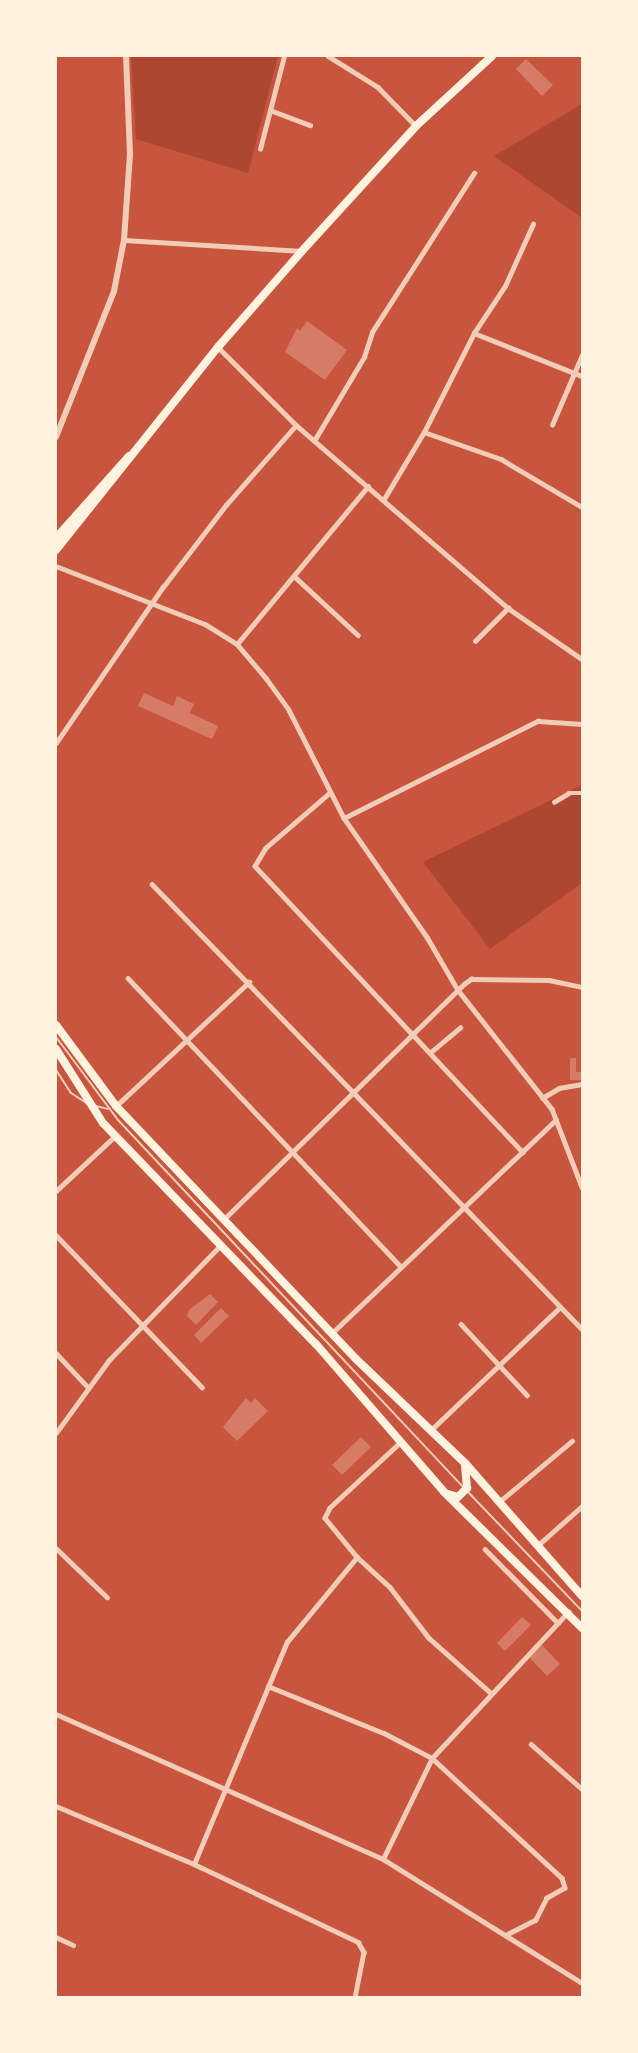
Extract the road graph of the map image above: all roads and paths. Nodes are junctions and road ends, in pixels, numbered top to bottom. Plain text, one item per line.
1 (126, 56) edge
2 (284, 56) edge
3 (328, 56) edge
4 (492, 56) edge
5 (270, 110) junction
6 (310, 125) dead end
7 (416, 126) junction
8 (260, 148) dead end
9 (474, 173) dead end
10 (533, 224) dead end
11 (124, 240) junction
12 (302, 251) junction
13 (474, 333) junction
14 (218, 347) junction
15 (582, 355) edge
16 (574, 374) junction
17 (582, 376) edge
18 (296, 425) junction
19 (552, 425) dead end
20 (424, 432) junction
21 (56, 437) edge
22 (314, 441) junction
23 (130, 456) junction
24 (369, 486) junction
25 (384, 499) junction
26 (582, 507) edge
27 (56, 538) edge
28 (56, 550) edge
29 (56, 566) edge
30 (294, 576) junction
31 (154, 602) junction
32 (508, 608) junction
33 (358, 635) dead end
34 (475, 641) dead end
35 (237, 644) junction
36 (582, 659) edge
37 (582, 724) edge
38 (56, 743) edge
39 (330, 793) junction
40 (582, 793) edge
41 (554, 802) dead end
42 (344, 818) junction
43 (152, 884) dead end
44 (128, 978) dead end
45 (249, 982) junction
46 (582, 987) edge
47 (458, 990) junction
48 (56, 1025) edge
49 (460, 1029) dead end
50 (415, 1035) junction
51 (56, 1037) edge
52 (188, 1038) junction
53 (56, 1049) edge
54 (431, 1052) junction
55 (56, 1070) edge
56 (582, 1084) edge
57 (354, 1094) junction
58 (542, 1098) junction
59 (88, 1104) junction
60 (112, 1107) junction
61 (556, 1120) junction
62 (115, 1136) junction
63 (294, 1152) junction
64 (523, 1152) junction
65 (582, 1185) edge
66 (56, 1191) edge
67 (462, 1208) junction
68 (224, 1219) junction
69 (56, 1235) edge
70 (220, 1246) junction
71 (400, 1266) junction
72 (560, 1307) junction
73 (461, 1324) dead end
74 (141, 1325) junction
75 (582, 1329) edge
76 (332, 1333) junction
77 (56, 1353) edge
78 (499, 1365) junction
79 (87, 1386) junction
80 (202, 1387) dead end
81 (527, 1395) dead end
82 (431, 1430) junction
83 (56, 1433) edge
84 (572, 1441) dead end
85 (399, 1444) junction
86 (465, 1463) junction
87 (466, 1490) junction
88 (444, 1492) junction
89 (499, 1502) junction
90 (582, 1506) edge
91 (536, 1547) junction
92 (56, 1548) edge
93 (485, 1549) dead end
94 (357, 1557) junction
95 (582, 1596) edge
96 (107, 1597) dead end
97 (582, 1611) edge
98 (568, 1612) junction
99 (558, 1623) junction
100 (582, 1628) edge
101 (268, 1686) junction
102 (491, 1693) junction
103 (56, 1714) edge
104 (531, 1744) dead end
105 (432, 1758) junction
106 (224, 1789) junction
107 (582, 1789) edge
108 (56, 1806) edge
109 (383, 1859) junction
110 (194, 1864) junction
111 (56, 1936) edge
112 (506, 1936) junction
113 (73, 1945) dead end
114 (582, 1983) edge
115 (356, 1998) edge

1 - 11 street
2 - 5 street
3 - 7 street
4 - 7 main road
5 - 6 street
5 - 8 street
7 - 12 main road
9 - 22 street
10 - 13 street
11 - 12 street
11 - 21 street
12 - 14 main road
13 - 16 street
13 - 20 street
14 - 18 street
14 - 23 main road
15 - 16 street
16 - 17 street
16 - 19 street
18 - 22 street
18 - 31 street
20 - 25 street
20 - 26 street
22 - 24 street
23 - 27 main road
23 - 28 main road
24 - 25 street
24 - 30 street
25 - 32 street
29 - 31 street
30 - 33 street
30 - 35 street
31 - 35 street
31 - 38 street
32 - 34 street
32 - 36 street
35 - 39 street
37 - 42 street
39 - 42 street
39 - 50 street
40 - 41 street
42 - 47 street
43 - 45 street
44 - 52 street
45 - 52 street
45 - 57 street
46 - 47 street
47 - 50 street
47 - 58 street
48 - 60 main road
49 - 54 street
50 - 54 street
50 - 57 street
51 - 60 lane
52 - 60 street
52 - 63 street
53 - 59 main road
54 - 64 street
55 - 59 lane
56 - 58 street
57 - 63 street
57 - 67 street
58 - 61 street
59 - 60 lane
59 - 62 main road
60 - 68 main road
60 - 87 lane
61 - 64 street
61 - 65 street
62 - 66 street
62 - 70 main road
63 - 68 street
63 - 71 street
64 - 67 street
67 - 71 street
67 - 72 street
68 - 76 main road
69 - 74 street
70 - 74 street
70 - 85 main road
71 - 76 street
72 - 75 street
72 - 78 street
73 - 78 street
74 - 79 street
74 - 80 street
76 - 82 main road
77 - 79 street
78 - 81 street
78 - 82 street
79 - 83 street
82 - 86 main road
84 - 89 street
85 - 88 main road
85 - 94 street
86 - 87 main road
86 - 89 main road
87 - 88 main road
87 - 97 lane
88 - 98 main road
89 - 91 main road
90 - 91 street
91 - 95 main road
92 - 96 street
93 - 99 street
94 - 101 street
94 - 102 street
98 - 99 street
98 - 100 main road
99 - 102 street
101 - 105 street
101 - 106 street
102 - 105 street
103 - 106 street
104 - 107 street
105 - 109 street
105 - 112 street
106 - 109 street
106 - 110 street
108 - 110 street
109 - 112 street
110 - 115 street
111 - 113 street
112 - 114 street

